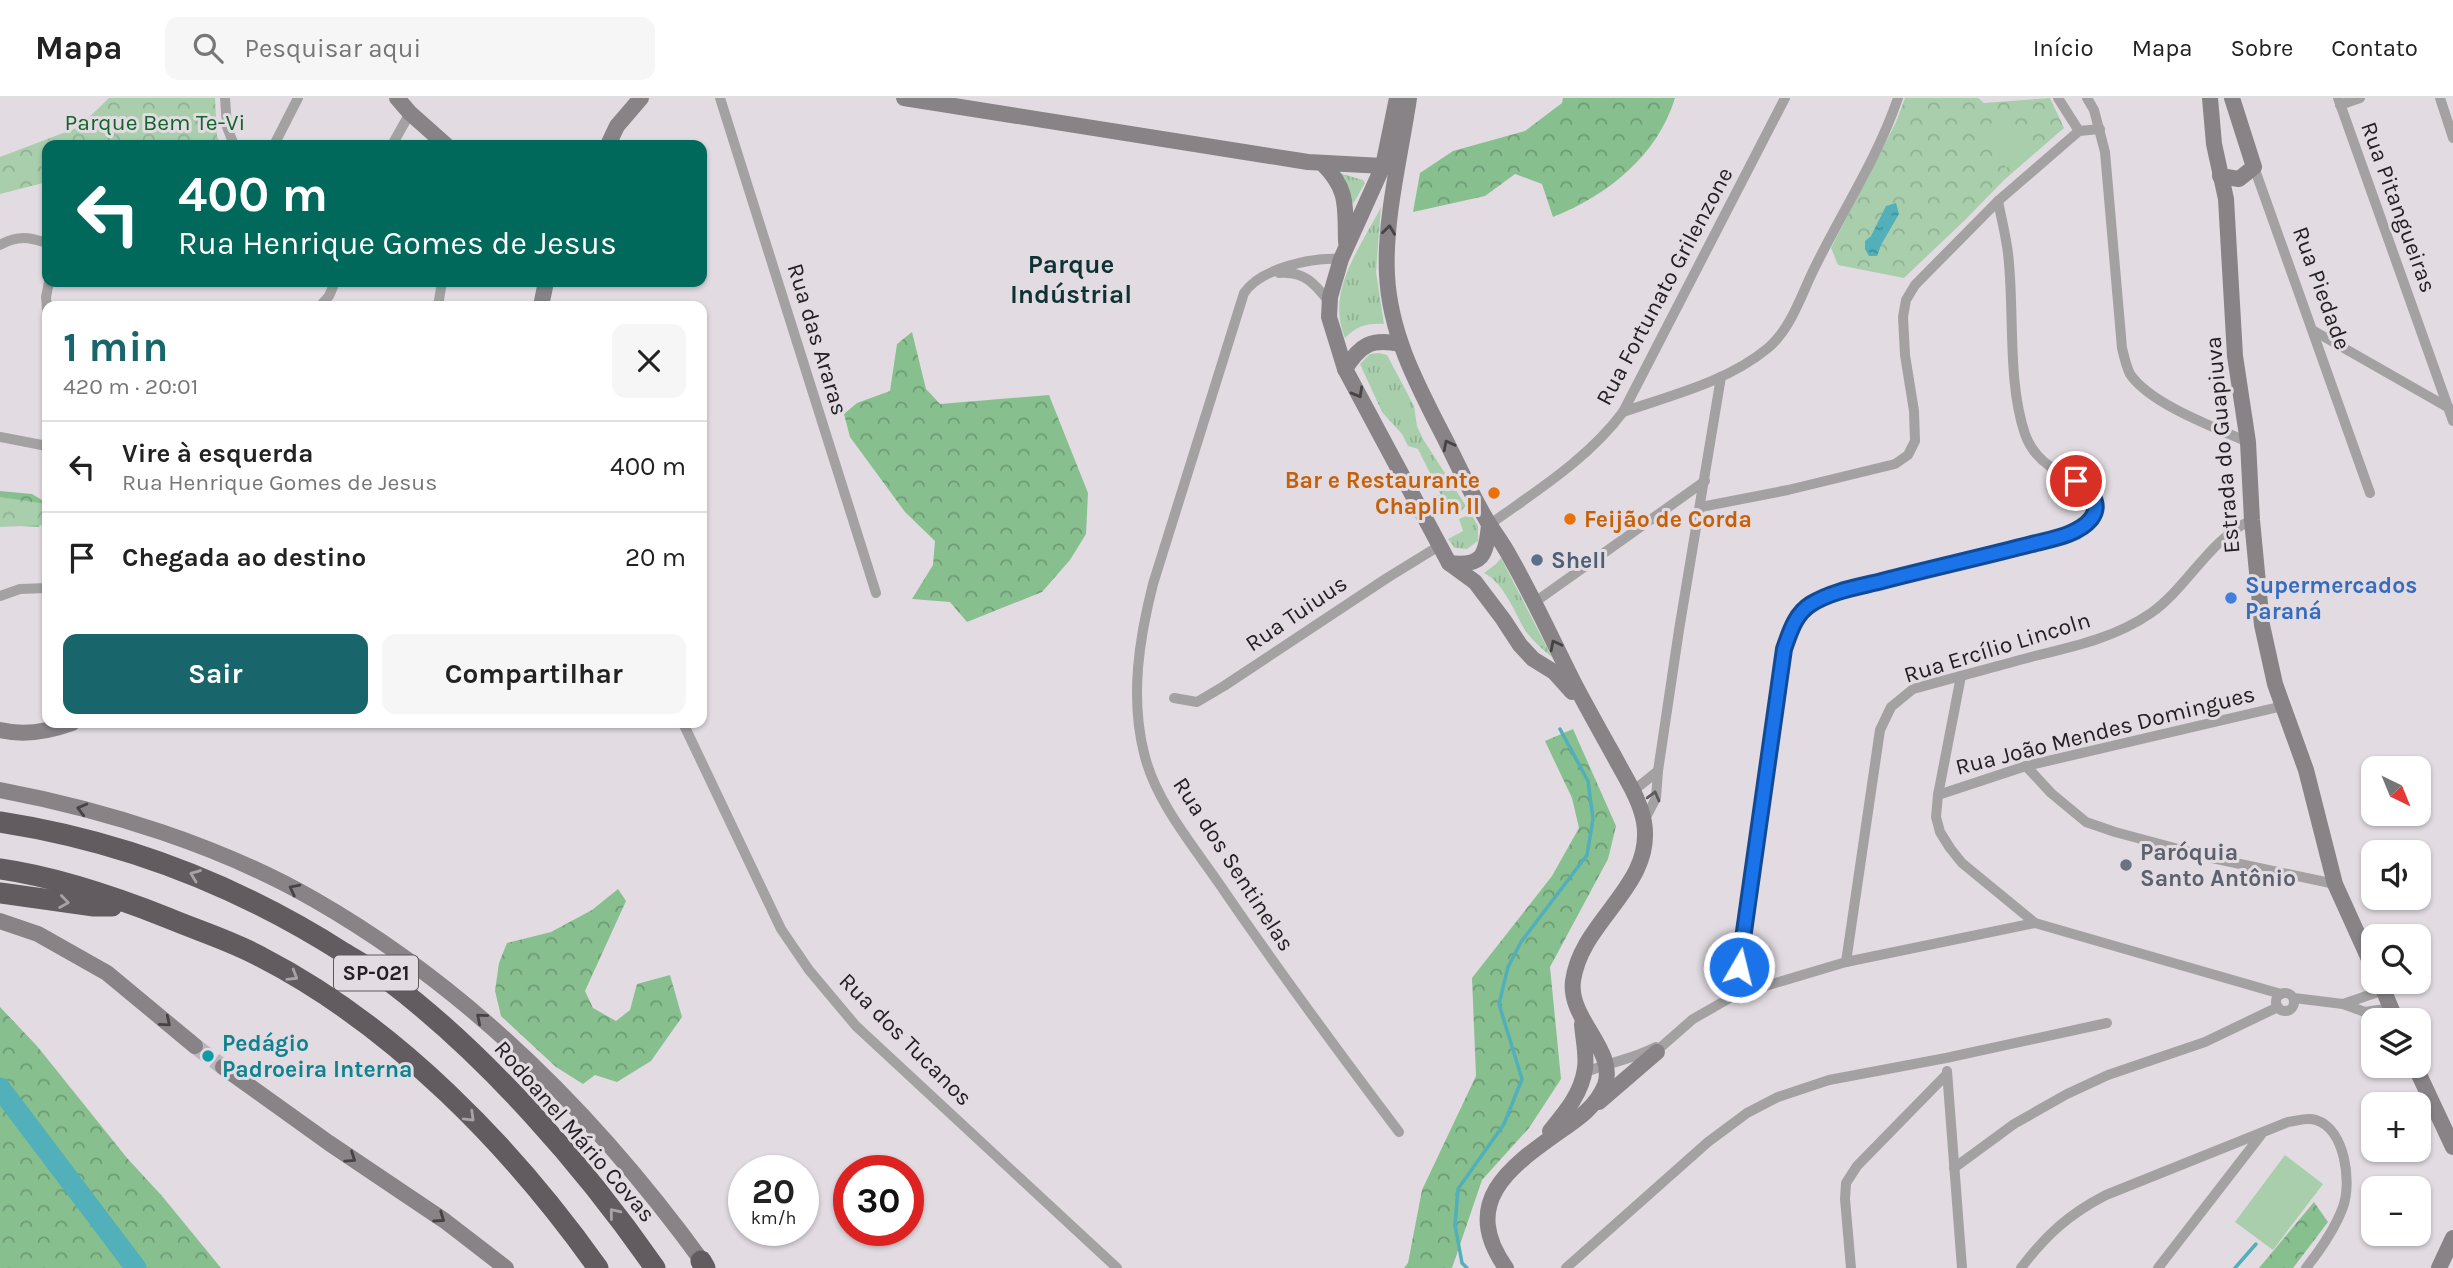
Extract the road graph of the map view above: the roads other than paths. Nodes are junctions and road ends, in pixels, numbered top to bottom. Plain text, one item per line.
1 (225, 98) edge
2 (298, 98) edge
3 (397, 98) edge
4 (642, 98) edge
5 (720, 98) edge
6 (904, 98) edge
7 (1396, 98) edge
8 (1409, 98) edge
9 (1785, 98) edge
10 (1898, 98) edge
11 (2058, 98) edge
12 (2087, 98) edge
13 (2210, 98) edge
14 (2232, 98) edge
15 (2360, 98) edge
16 (2440, 98) edge
17 (2339, 102) edge
18 (988, 105) edge
19 (410, 113) junction
20 (2100, 129) junction
21 (2079, 131) junction
22 (2453, 138) edge
23 (232, 140) edge
24 (277, 140) edge
25 (395, 140) edge
26 (440, 140) edge
27 (610, 140) edge
28 (2245, 140) junction
29 (2214, 144) junction
30 (1323, 164) junction
31 (1383, 166) junction
32 (2254, 167) junction
33 (2220, 177) junction
34 (2239, 179) junction
35 (2226, 199) junction
36 (1998, 201) junction
37 (42, 241) edge
38 (0, 245) edge
39 (1344, 251) junction
40 (1269, 274) junction
41 (1330, 303) junction
42 (2314, 331) junction
43 (1400, 344) junction
44 (1345, 369) junction
45 (1721, 377) junction
46 (2449, 408) junction
47 (1623, 412) junction
48 (2453, 421) edge
49 (0, 437) edge
50 (2248, 442) junction
51 (42, 445) edge
52 (1704, 481) junction
53 (2370, 493) dead end
54 (1701, 508) junction
55 (2252, 520) junction
56 (1489, 525) junction
57 (1438, 546) junction
58 (1449, 563) junction
59 (42, 588) edge
60 (876, 593) dead end
61 (0, 596) edge
62 (1535, 603) junction
63 (1961, 676) junction
64 (1174, 698) dead end
65 (1586, 706) junction
66 (2283, 706) junction
67 (51, 728) edge
68 (685, 728) edge
69 (0, 730) edge
70 (2026, 766) junction
71 (1658, 771) junction
72 (0, 790) edge
73 (1633, 791) junction
74 (1938, 795) junction
75 (1644, 821) junction
76 (0, 822) edge
77 (0, 869) edge
78 (2335, 884) junction
79 (0, 892) edge
80 (128, 902) junction
81 (0, 921) edge
82 (2035, 923) junction
83 (2361, 941) edge
84 (1846, 962) junction
85 (2281, 994) junction
86 (2365, 994) edge
87 (1735, 995) junction
88 (2294, 998) junction
89 (2343, 1004) junction
90 (2278, 1007) junction
91 (2361, 1011) edge
92 (1581, 1018) junction
93 (2107, 1023) dead end
94 (1670, 1039) junction
95 (195, 1046) tunnel mouth
96 (1657, 1052) junction
97 (1946, 1058) junction
98 (1606, 1063) junction
99 (223, 1067) tunnel mouth
100 (1584, 1073) junction
101 (1947, 1074) junction
102 (2420, 1078) edge
103 (1604, 1085) junction
104 (1592, 1107) junction
105 (1399, 1132) dead end
106 (2262, 1133) junction
107 (2453, 1147) edge
108 (1535, 1149) junction
109 (1954, 1168) junction
110 (2453, 1238) edge
111 (704, 1266) edge
112 (506, 1268) edge
113 (598, 1268) edge
114 (655, 1268) edge
115 (1116, 1268) edge
116 (1506, 1268) edge
117 (1566, 1268) edge
118 (1851, 1268) edge
119 (1962, 1268) edge
120 (2021, 1268) edge
121 (2158, 1268) edge
122 (2306, 1268) edge
123 (2439, 1268) edge

1 - 23 street
2 - 24 street
3 - 19 main road
4 - 27 main road
5 - 60 street, Rua das Araras
6 - 18 main road
7 - 31 main road
43 -> 8 main road
9 - 47 street, Rua Fortunato Grilenzone
10 - 45 street
11 - 21 street
12 - 20 street
13 - 29 main road, Estrada do Guapiuva
14 - 28 main road, Rua Piedade
15 - 17 street
16 - 22 street
17 - 46 street, Rua Pitangueiras
18 - 30 main road
19 - 25 street
19 - 26 main road
20 - 21 street
20 - 50 street
21 - 36 street
28 - 29 main road
28 - 32 main road, Rua Piedade
29 - 33 main road, Estrada do Guapiuva
30 - 31 main road
30 - 39 main road
31 - 39 main road
32 - 34 main road
32 - 42 street, Rua Piedade
33 - 34 main road
33 - 35 main road, Estrada do Guapiuva
34 - 35 main road
35 - 50 main road, Estrada do Guapiuva
36 - 54 street
36 - 87 street
37 - 38 street
39 - 40 street, Rua dos Sentinelas
39 - 41 main road
40 - 41 street
40 - 105 street, Rua dos Sentinelas
41 - 44 main road
42 - 46 street
42 - 53 street, Rua Piedade
43 - 44 main road
56 -> 43 main road
44 -> 57 main road
45 - 47 street
45 - 52 street
46 - 48 street, Rua Pitangueiras
47 - 56 street, Rua Fortunato Grilenzone
49 - 51 street
50 - 55 main road, Estrada do Guapiuva
52 - 54 street
52 - 62 street
54 - 71 street
55 - 63 street, Rua Ercílio Lincoln
55 - 66 main road, Estrada do Guapiuva
56 - 58 main road
56 - 62 main road
57 - 58 main road
57 - 64 street, Rua Tuiuus
58 - 65 main road
59 - 61 street
65 -> 62 main road
63 - 74 street
63 - 84 street, Rua Ercílio Lincoln
65 - 73 main road
66 - 70 street, Rua João Mendes Domingues
66 - 78 main road, Estrada do Guapiuva
67 - 69 main road
68 - 115 street, Rua dos Tucanos
70 - 74 street, Rua João Mendes Domingues
70 - 78 street
71 - 73 street
75 -> 71 street
111 -> 72 main road
73 - 75 main road
74 - 82 street
75 - 92 main road
114 -> 76 highway, Rodoanel Mário Covas / SP-021
77 - 80 highway, SP-021
78 - 83 main road, Estrada do Guapiuva
79 -> 80 highway
80 -> 113 highway, SP-021
81 -> 95 main road
82 - 84 street
82 - 85 street
84 - 87 street
85 - 88 street
85 - 90 street
86 - 89 street
87 - 94 street
88 - 89 street
88 - 90 street
89 - 91 street
90 - 109 street
92 - 98 main road
92 - 100 main road
93 - 97 street
94 - 96 street
94 - 98 street
96 - 103 street
96 - 104 main road
97 - 101 street
97 - 117 street
98 - 100 street
98 - 103 main road
99 -> 112 main road
100 - 108 main road
101 - 109 street
101 - 118 street
102 - 107 main road
103 - 104 main road
104 - 108 main road
106 - 120 street
106 - 121 street
106 - 122 street
108 - 116 main road
109 - 119 street
110 - 123 main road

